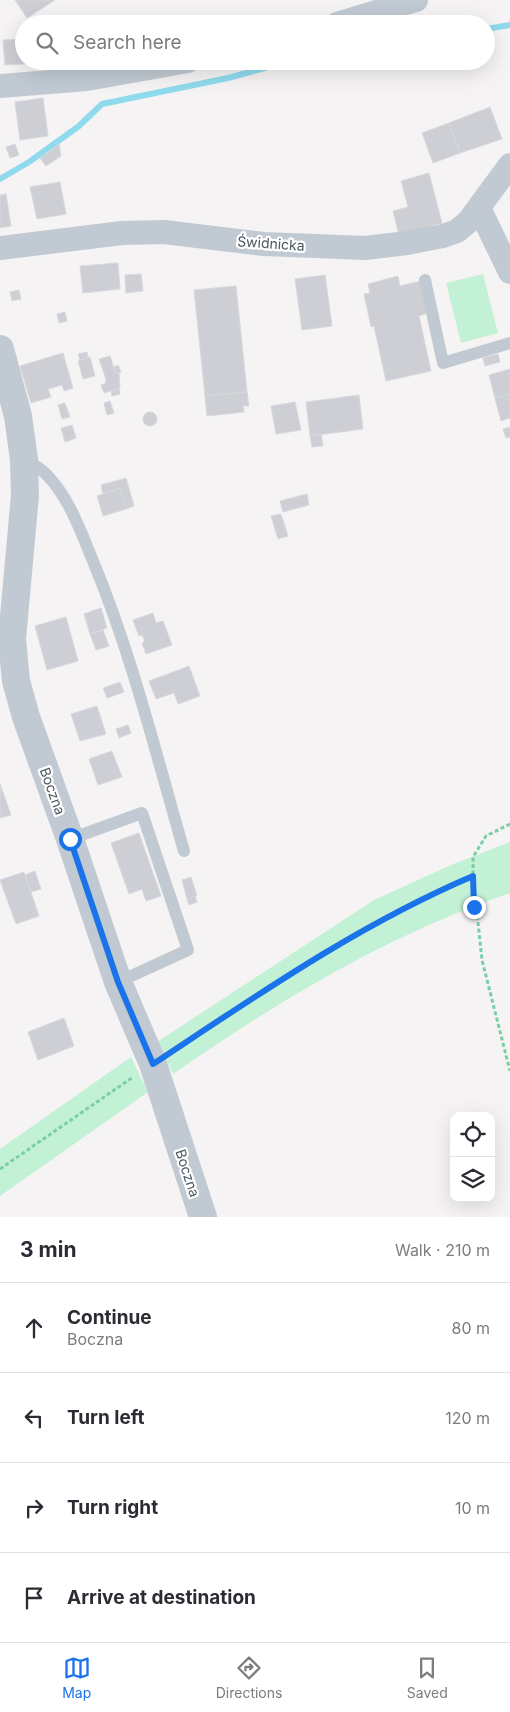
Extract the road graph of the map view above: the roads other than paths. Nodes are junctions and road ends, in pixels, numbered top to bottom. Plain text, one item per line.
1 (416, 0) edge
2 (365, 15) edge
3 (138, 70) edge
4 (0, 86) edge
5 (510, 165) edge
6 (479, 208) junction
7 (0, 248) edge
8 (510, 272) edge
9 (425, 280) dead end
10 (510, 343) edge
11 (0, 349) edge
12 (24, 460) junction
13 (70, 839) junction
14 (184, 851) dead end
15 (118, 982) junction
16 (203, 1217) edge

1 - 2 street
3 - 4 street
5 - 6 street, Świdnicka
6 - 7 street, Świdnicka
6 - 8 street
9 - 10 lane
11 - 12 street, Boczna
12 - 13 street, Boczna
12 - 14 lane
13 - 15 street, Boczna
13 - 15 lane
15 - 16 street, Boczna

